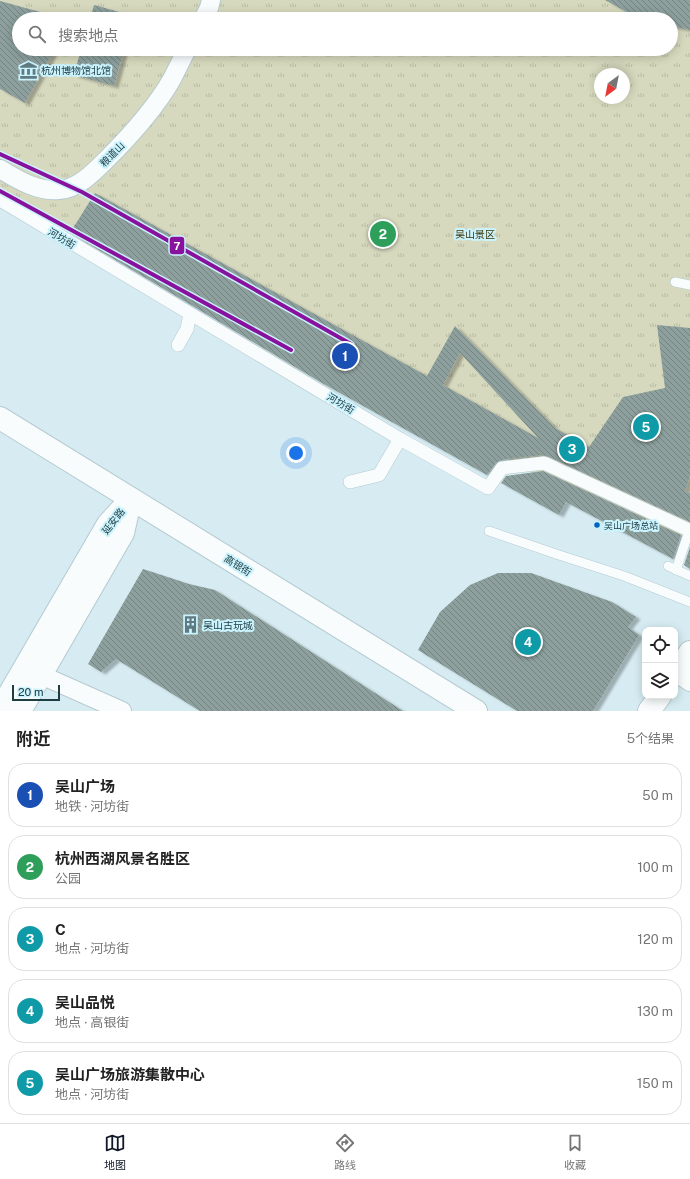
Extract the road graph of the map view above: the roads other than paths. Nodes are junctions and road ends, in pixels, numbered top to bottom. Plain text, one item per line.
1 (211, 0) edge
2 (207, 12) edge
3 (184, 56) edge
4 (0, 169) edge
5 (0, 200) edge
6 (675, 282) dead end
7 (690, 285) edge
8 (189, 319) dead end
9 (178, 344) dead end
10 (1, 421) edge
11 (400, 439) junction
12 (350, 482) dead end
13 (131, 499) junction
14 (690, 529) edge
15 (489, 531) dead end
16 (690, 576) edge
17 (690, 602) edge
18 (690, 652) edge
19 (41, 675) junction
20 (680, 677) edge
21 (658, 699) edge
22 (7, 702) edge
23 (122, 711) edge
24 (476, 711) edge
25 (649, 711) edge

1 - 2 street
3 - 4 street, 粮道山
5 - 11 street, 河坊街
6 - 7 lane
8 - 9 street
10 - 13 street, 高银街
11 - 12 street
11 - 14 street, 河坊街
13 - 19 street, 延安路
13 - 22 street, 延安路
13 - 24 street, 高银街
14 - 16 lane
15 - 17 lane
18 - 20 street
19 - 22 street, 延安路
19 - 23 street
21 - 25 street

